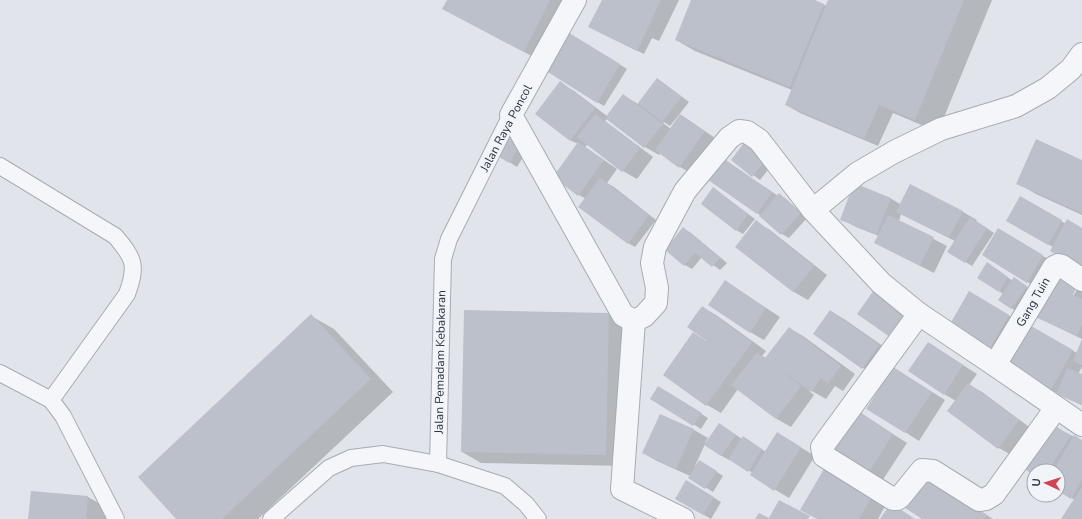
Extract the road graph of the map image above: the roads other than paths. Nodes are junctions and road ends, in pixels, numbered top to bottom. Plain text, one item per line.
1 (575, 0) edge
2 (1082, 54) edge
3 (511, 115) junction
4 (0, 166) edge
5 (813, 210) junction
6 (444, 259) joint
7 (1082, 280) edge
8 (919, 314) junction
9 (634, 321) junction
10 (995, 365) junction
11 (0, 373) edge
12 (50, 400) junction
13 (1056, 408) junction
14 (1082, 425) edge
15 (438, 464) junction
16 (116, 519) edge
17 (271, 519) edge
18 (538, 519) edge
19 (683, 519) edge

1 - 3 street, Jalan Raya Poncol
2 - 5 street
3 - 6 lane, Jalan Raya Poncol
3 - 9 street
4 - 12 lane
5 - 8 street
5 - 9 street
6 - 15 lane, Jalan Pemadam Kebakaran
7 - 10 street, Gang Tuin
8 - 10 street
8 - 13 street
9 - 19 street
10 - 13 street
11 - 12 lane
12 - 16 lane
13 - 14 street
15 - 17 lane
15 - 18 lane

